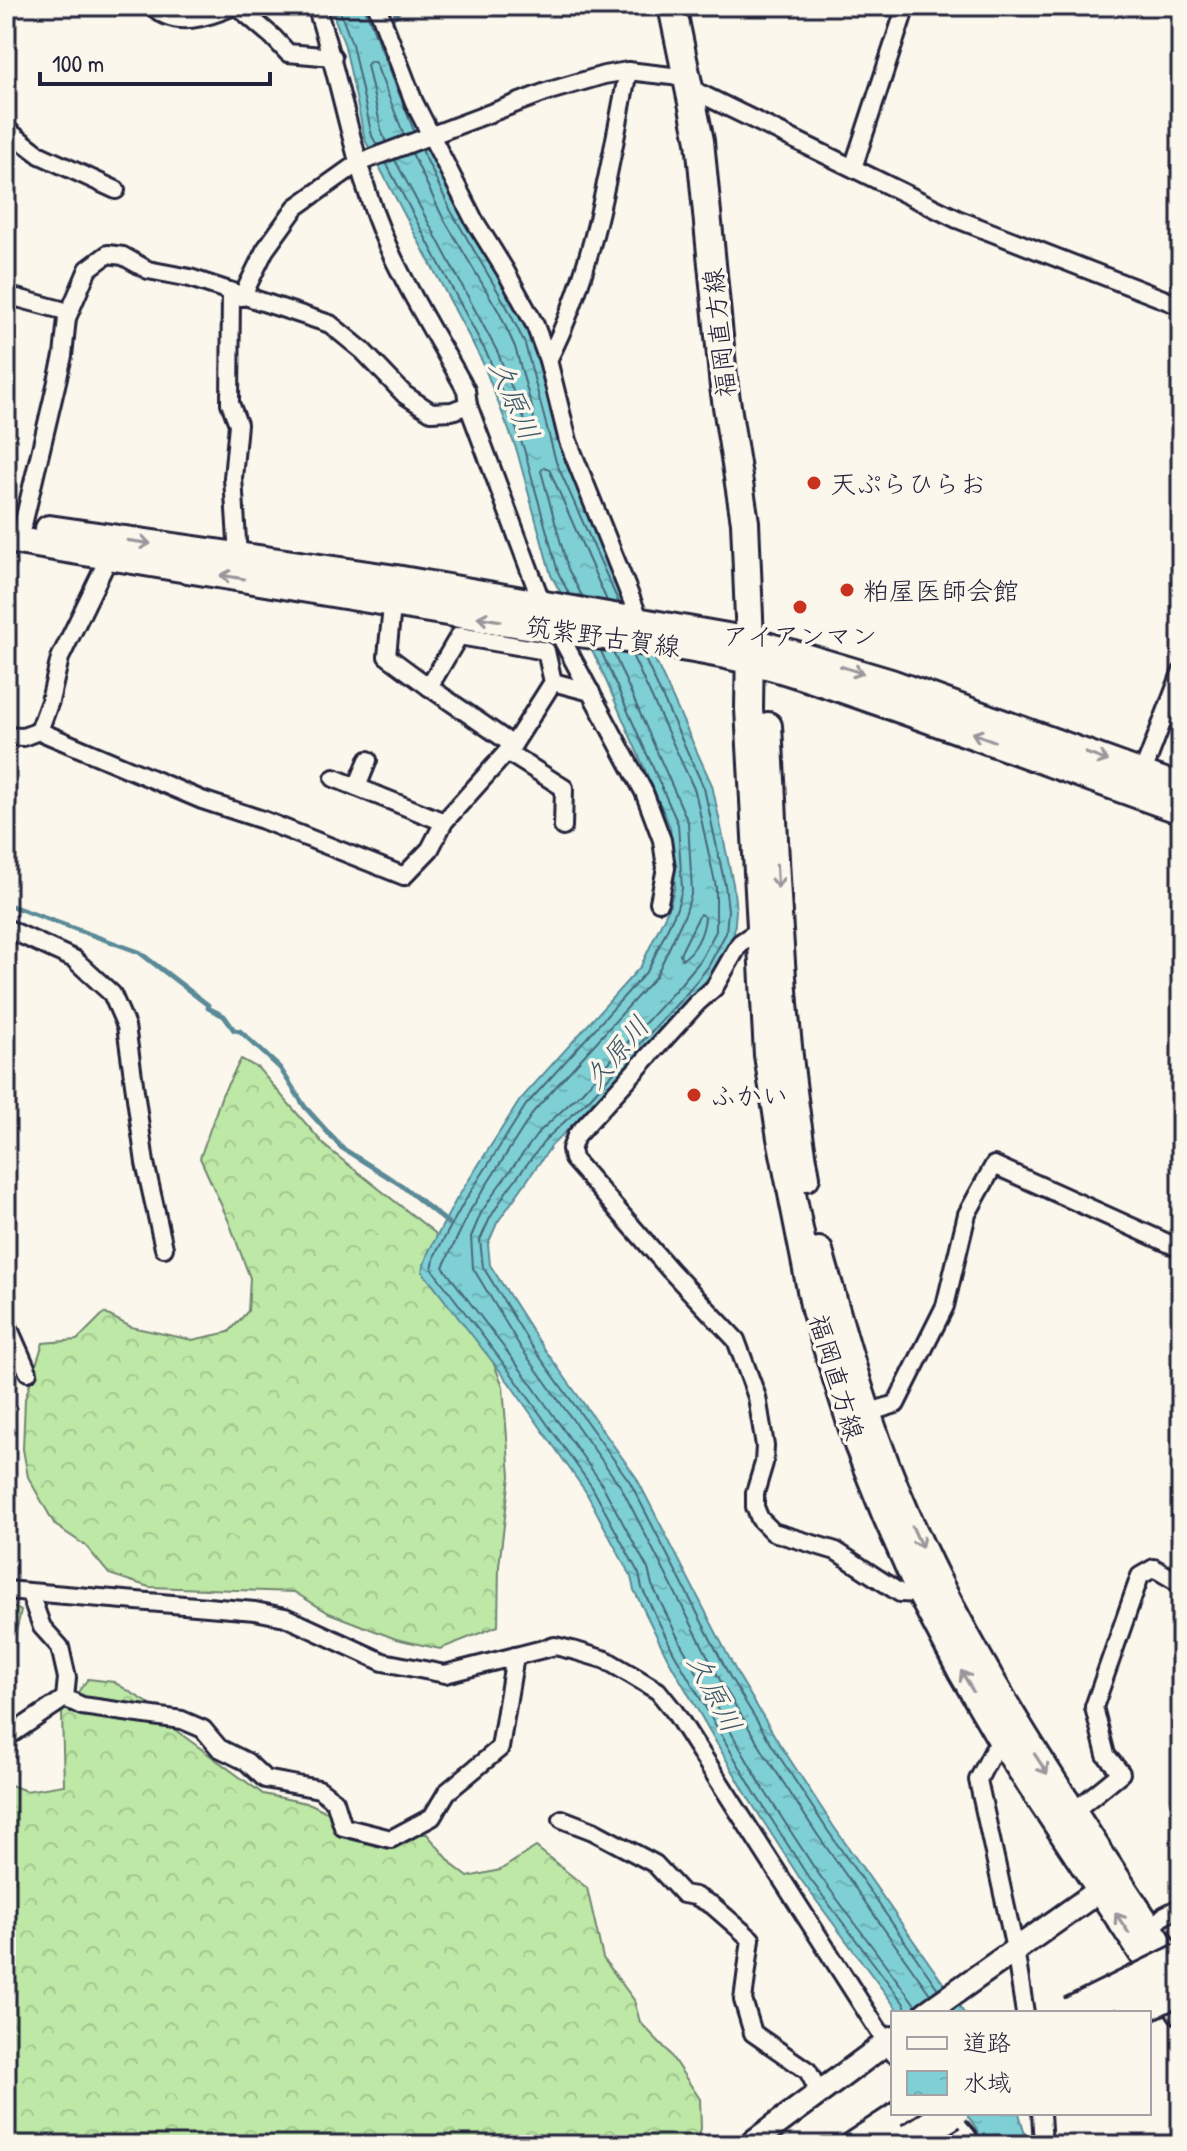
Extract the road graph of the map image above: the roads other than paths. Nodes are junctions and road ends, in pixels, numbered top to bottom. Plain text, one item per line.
1 (153, 6) edge
2 (235, 6) edge
3 (316, 6) edge
4 (377, 6) edge
5 (672, 6) edge
6 (906, 6) edge
7 (333, 57) junction
8 (628, 71) junction
9 (690, 84) junction
10 (6, 129) edge
11 (430, 134) junction
12 (358, 163) junction
13 (853, 168) junction
14 (116, 190) dead end
15 (6, 295) edge
16 (236, 295) junction
17 (1181, 306) edge
18 (69, 312) junction
19 (548, 360) junction
20 (468, 405) junction
21 (12, 529) edge
22 (238, 556) junction
23 (109, 557) junction
24 (394, 591) junction
25 (555, 619) junction
26 (638, 628) junction
27 (750, 651) junction
28 (1181, 673) edge
29 (553, 682) junction
30 (429, 687) junction
31 (591, 692) junction
32 (39, 731) junction
33 (6, 736) edge
34 (510, 748) junction
35 (368, 760) dead end
36 (334, 778) dead end
37 (1139, 784) junction
38 (357, 787) junction
39 (1181, 788) edge
40 (1181, 810) edge
41 (444, 822) junction
42 (563, 827) dead end
43 (659, 902) dead end
44 (6, 928) edge
45 (761, 929) junction
46 (164, 1248) dead end
47 (1181, 1249) edge
48 (6, 1322) edge
49 (28, 1372) dead end
50 (867, 1413) junction
51 (1181, 1584) edge
52 (6, 1590) edge
53 (30, 1594) junction
54 (921, 1594) junction
55 (515, 1656) junction
56 (65, 1698) junction
57 (6, 1738) edge
58 (1004, 1744) junction
59 (562, 1819) dead end
60 (1065, 1819) junction
61 (1108, 1884) junction
62 (1181, 1907) edge
63 (1150, 1929) junction
64 (1015, 1949) junction
65 (1181, 1959) edge
66 (1181, 1976) edge
67 (1181, 1988) edge
68 (929, 2011) edge
69 (1025, 2011) edge
70 (1075, 2011) edge
71 (1134, 2011) edge
72 (1181, 2011) edge
73 (890, 2045) edge
74 (819, 2092) junction
75 (944, 2115) edge
76 (951, 2115) edge
77 (1041, 2115) edge
78 (903, 2129) edge
79 (749, 2145) edge
80 (857, 2145) edge
81 (972, 2145) edge
82 (1043, 2145) edge

1 - 2 street
2 - 7 street
3 - 7 street
4 - 11 street
5 - 9 main road, 福岡直方線
6 - 13 street
7 - 12 street
8 - 9 street
8 - 11 street
8 - 19 street
9 - 13 street
9 - 27 main road, 福岡直方線
10 - 14 street
11 - 12 street
11 - 19 street
12 - 16 street
12 - 20 street
13 - 17 street
15 - 18 street
16 - 18 street
16 - 20 street
16 - 22 street
18 - 21 street
19 - 26 street
20 - 25 street
21 -> 22 main road, 筑紫野古賀線
21 - 23 main road, 筑紫野古賀線
22 - 24 main road, 筑紫野古賀線
24 -> 23 main road, 筑紫野古賀線
23 - 32 street
24 - 25 main road, 筑紫野古賀線
24 - 30 street
25 - 26 main road, 筑紫野古賀線
25 - 31 street
26 - 27 main road, 筑紫野古賀線
27 - 37 main road, 筑紫野古賀線
27 - 45 main road, 福岡直方線
27 -> 50 main road, 福岡直方線
28 - 37 street
29 - 30 street
29 - 31 street
29 - 34 street
30 - 34 street
31 - 43 street
32 - 33 street
32 - 41 street
34 - 41 street
34 - 42 street
35 - 38 street
36 - 38 street
37 - 39 main road, 筑紫野古賀線
37 - 40 main road, 筑紫野古賀線
38 - 41 street
44 - 46 street
45 - 54 main road, 福岡直方線
45 - 54 street
47 - 50 street
48 - 49 street
50 -> 60 main road, 福岡直方線
51 - 60 street
52 - 53 street
53 - 55 street
53 - 56 street
58 -> 54 main road, 福岡直方線
55 - 56 street
55 - 73 street
56 - 57 street
58 - 60 main road, 福岡直方線
58 - 64 street
59 - 74 street
60 - 61 main road, 福岡直方線
61 - 63 main road, 福岡直方線
61 - 64 street
72 -> 61 main road, 福岡直方線
62 - 63 street
63 - 66 main road, 福岡直方線
64 - 68 street
64 - 69 street
65 - 70 highway, bridge
67 - 71 highway, bridge
73 - 74 street
74 - 79 street
75 - 78 highway, bridge
76 - 81 street
77 - 82 street
78 - 80 highway

